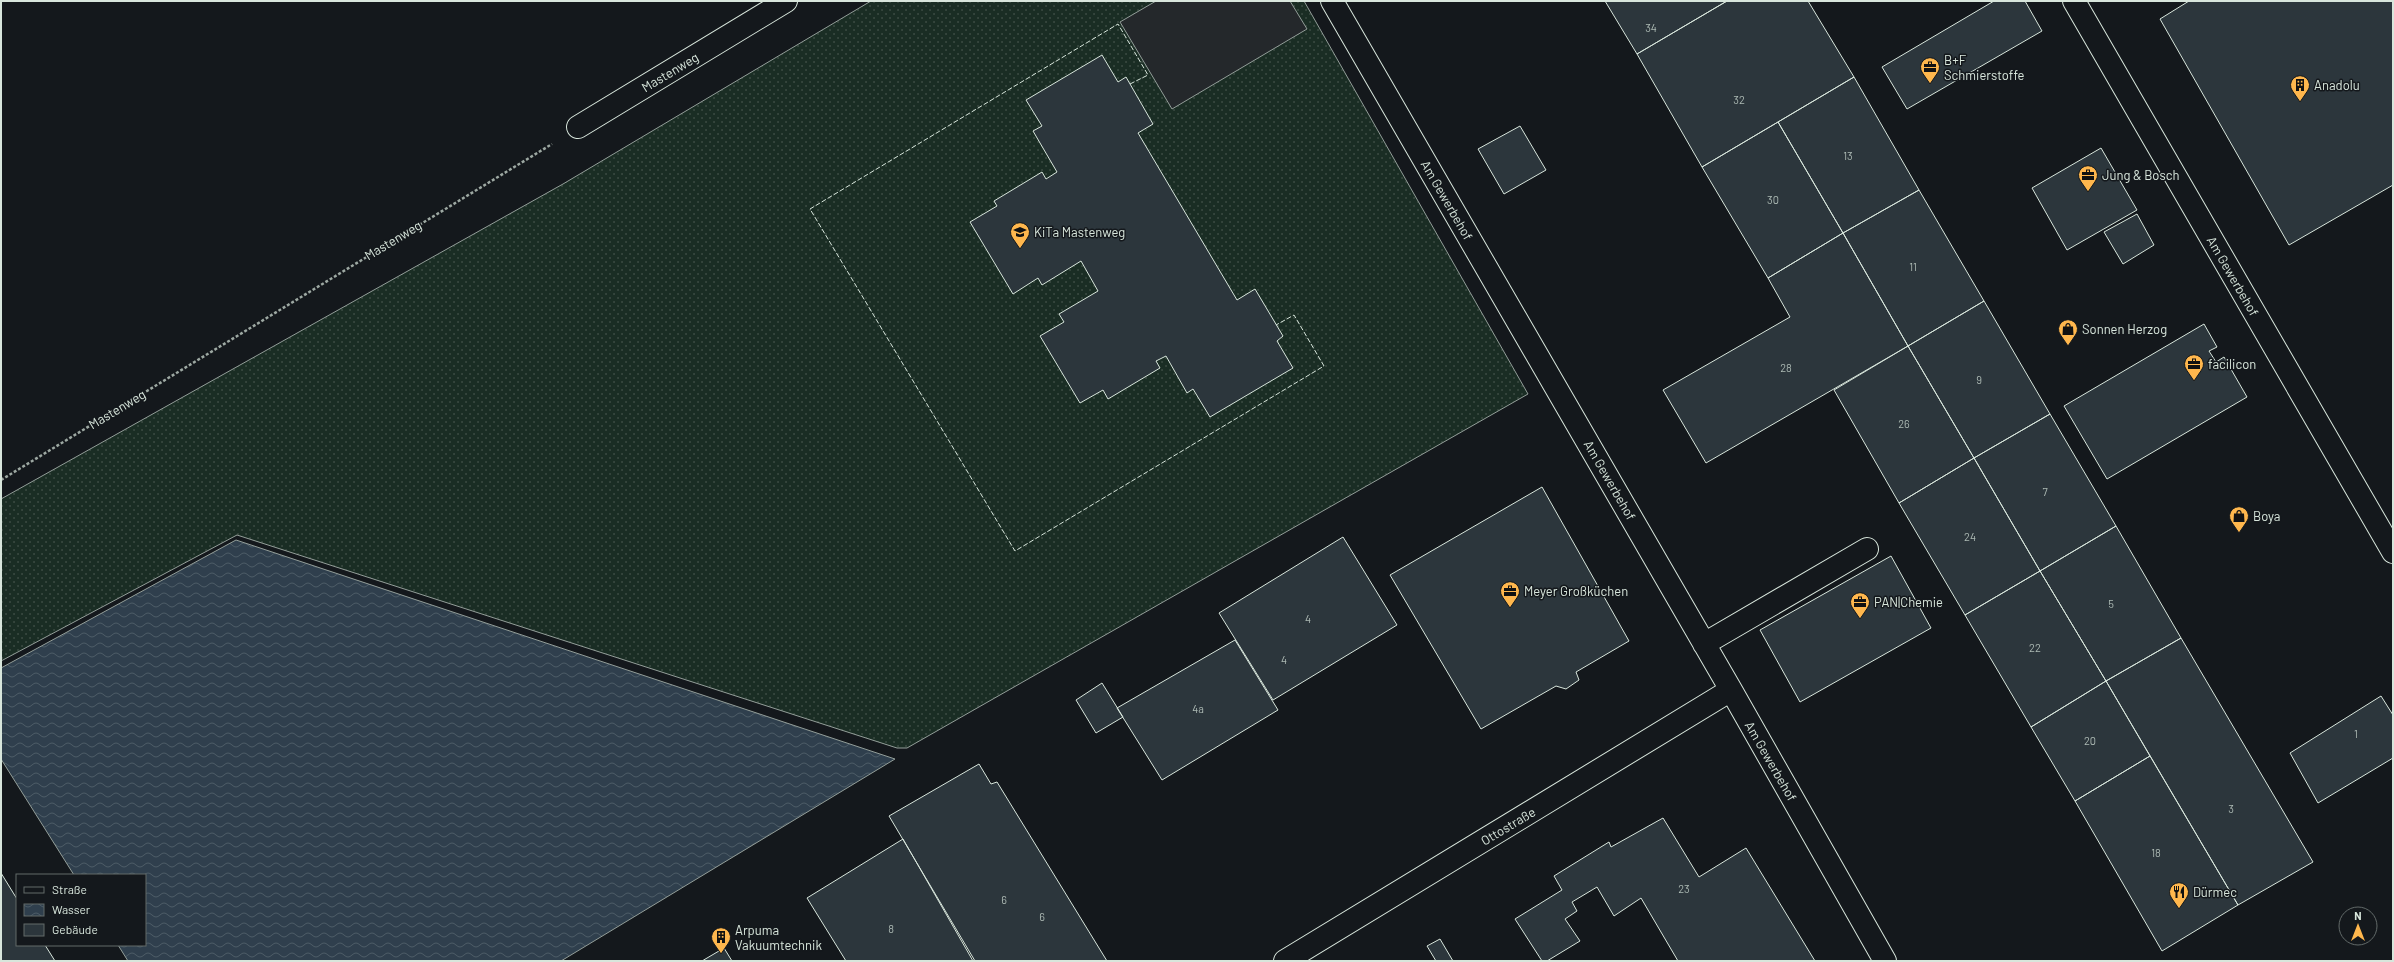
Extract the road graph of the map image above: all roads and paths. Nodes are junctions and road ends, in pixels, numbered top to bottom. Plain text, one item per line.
1 (786, 1) edge
2 (1332, 1) edge
3 (2074, 1) edge
4 (578, 127) joint
5 (1, 480) edge
6 (1867, 549) dead end
7 (2393, 552) edge
8 (1704, 644) junction
9 (1732, 690) junction
10 (1284, 961) edge
11 (1885, 961) edge

1 - 4 street, Mastenweg
2 - 8 street, Am Gewerbehof
3 - 7 street, Am Gewerbehof
4 - 5 path, Mastenweg
6 - 8 street
8 - 9 street, Am Gewerbehof
9 - 10 street, Ottostraße
9 - 11 street, Am Gewerbehof

